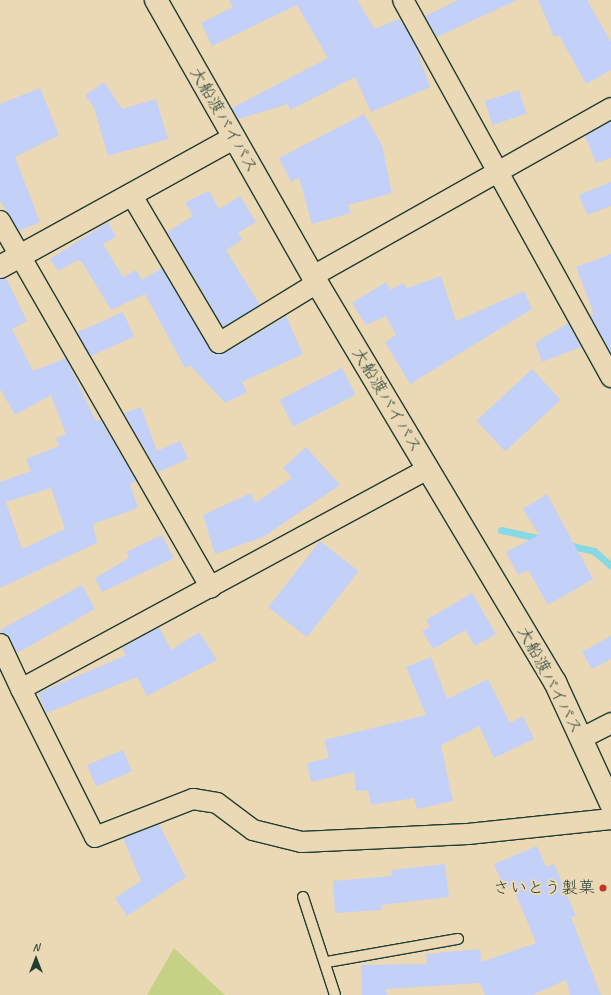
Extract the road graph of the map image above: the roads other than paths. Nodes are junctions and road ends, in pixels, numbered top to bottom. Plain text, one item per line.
1 (156, 0) edge
2 (403, 0) edge
3 (611, 108) edge
4 (234, 138) junction
5 (498, 172) junction
6 (132, 194) junction
7 (0, 221) edge
8 (9, 261) edge
9 (315, 279) junction
10 (611, 377) edge
11 (428, 469) junction
12 (211, 588) junction
13 (0, 644) edge
14 (22, 689) junction
15 (611, 723) edge
16 (582, 738) junction
17 (611, 804) edge
18 (611, 819) edge
19 (303, 897) dead end
20 (458, 939) dead end
21 (327, 962) junction
22 (335, 995) edge

1 - 4 main road, 大船渡バイパス
2 - 5 street
3 - 5 street
4 - 6 main road
4 - 9 main road, 大船渡バイパス
5 - 9 street
5 - 10 street
6 - 8 main road
6 - 9 street
7 - 8 street
8 - 12 street
9 - 11 main road, 大船渡バイパス
11 - 12 street
11 - 16 main road, 大船渡バイパス
12 - 14 street
13 - 14 street
14 - 18 street
15 - 16 street
16 - 17 main road, 大船渡バイパス
19 - 21 lane
20 - 21 lane
21 - 22 lane

